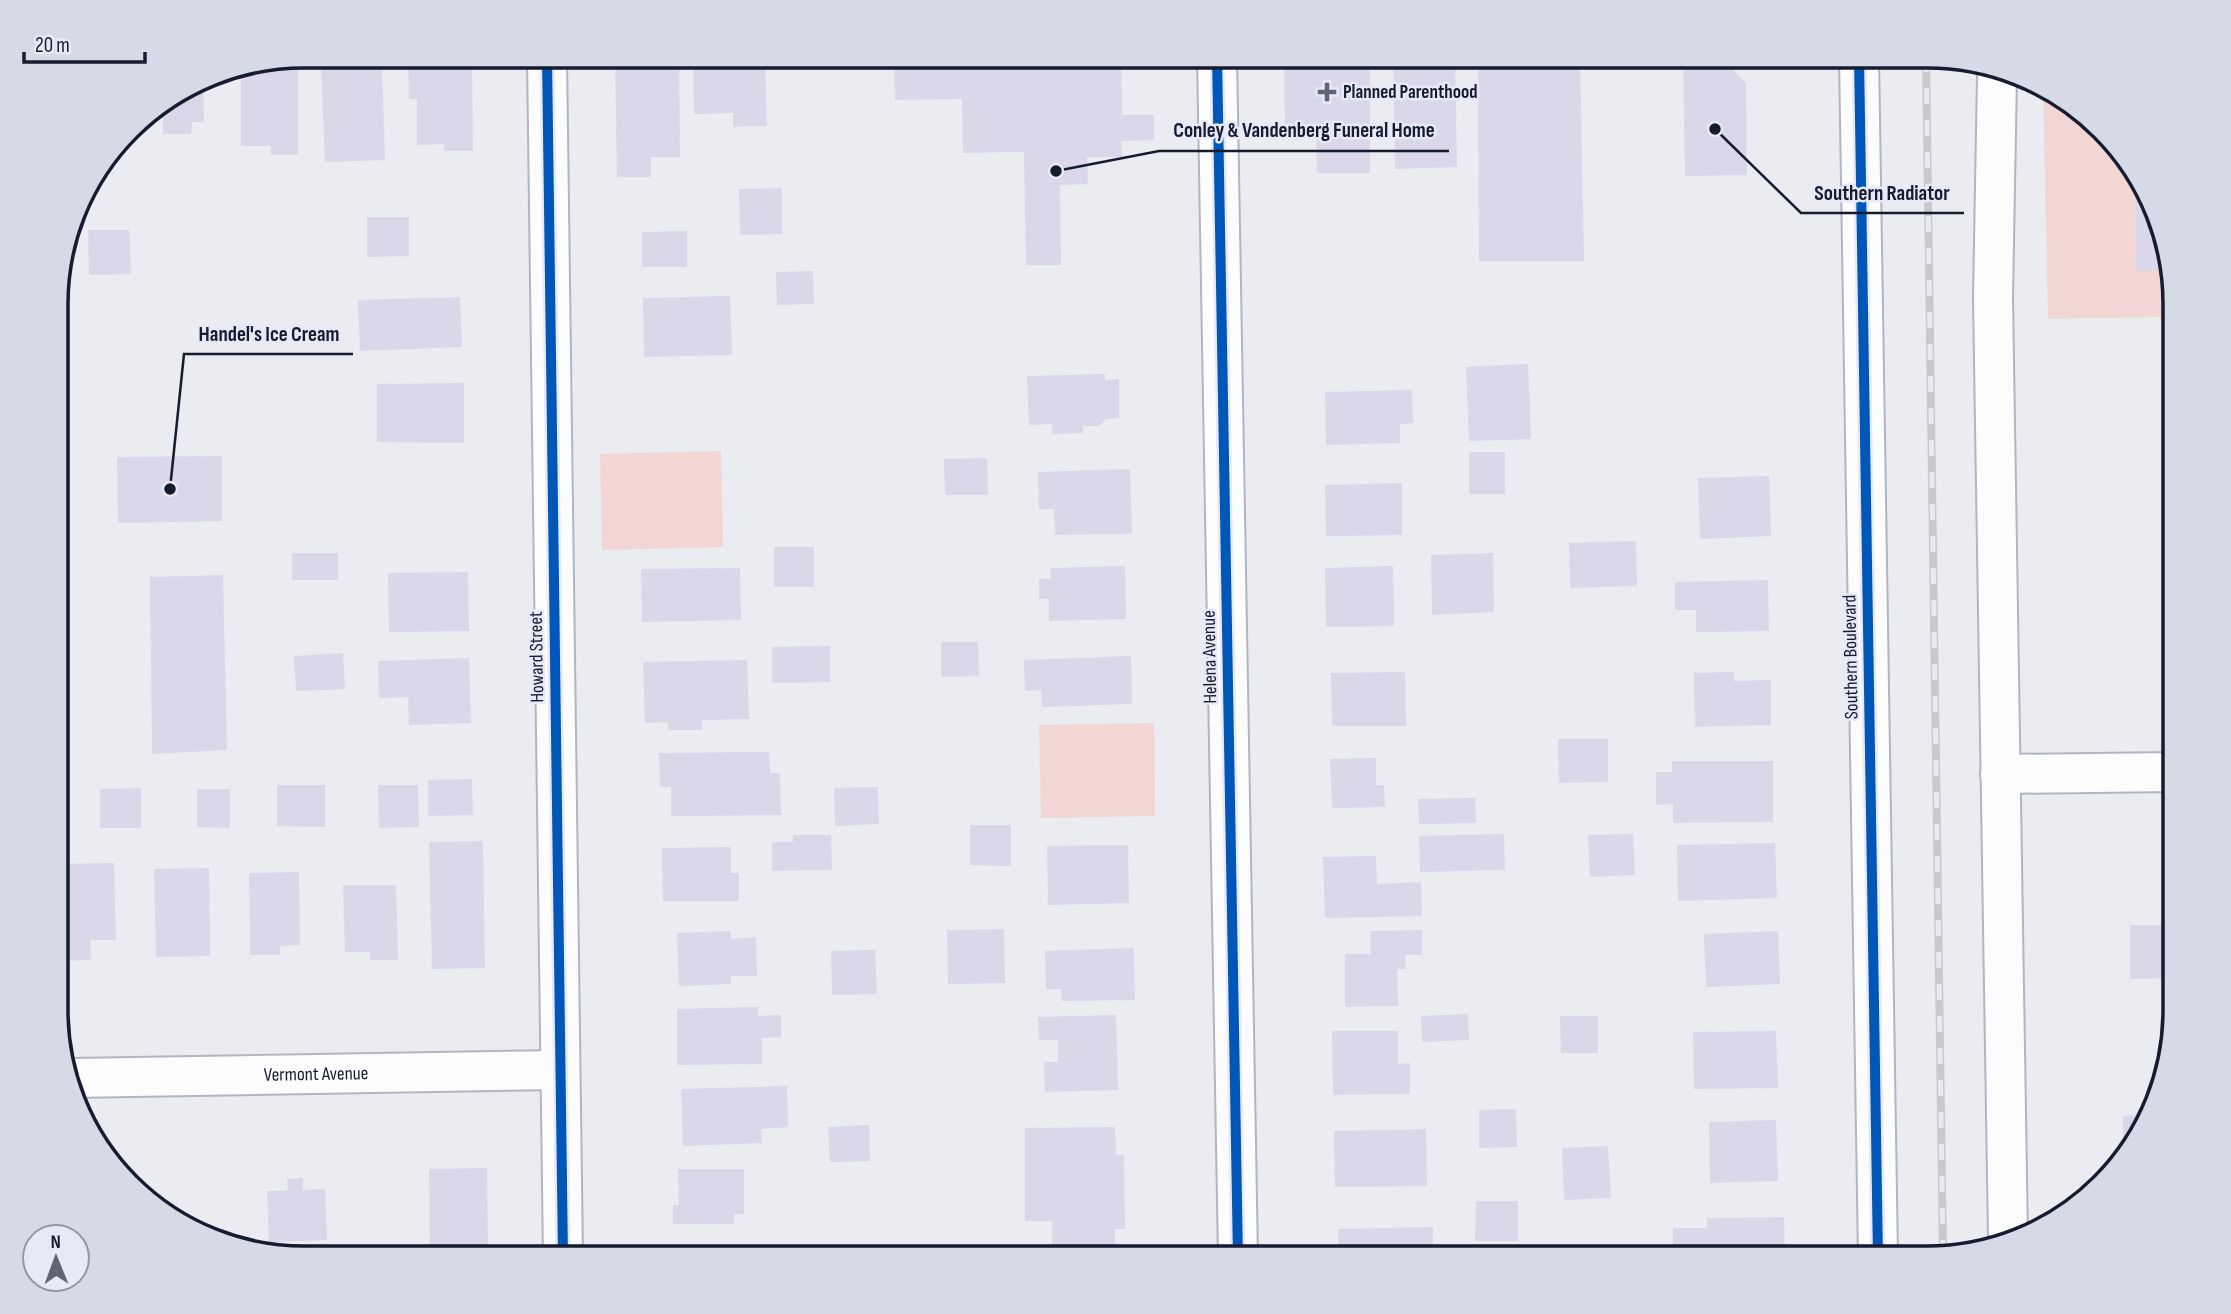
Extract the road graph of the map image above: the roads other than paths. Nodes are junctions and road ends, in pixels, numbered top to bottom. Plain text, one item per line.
1 (547, 68) edge
2 (1217, 68) edge
3 (1859, 68) edge
4 (1997, 79) edge
5 (2162, 772) edge
6 (2000, 774) junction
7 (560, 1070) junction
8 (78, 1078) edge
9 (2008, 1231) edge
10 (1238, 1245) edge
11 (1878, 1245) edge
12 (563, 1246) edge

1 - 7 street, Howard Street
2 - 10 street, Helena Avenue
3 - 11 street, Southern Boulevard
4 - 6 street
5 - 6 street
6 - 9 street
7 - 8 street, Vermont Avenue
7 - 12 street, Howard Street

